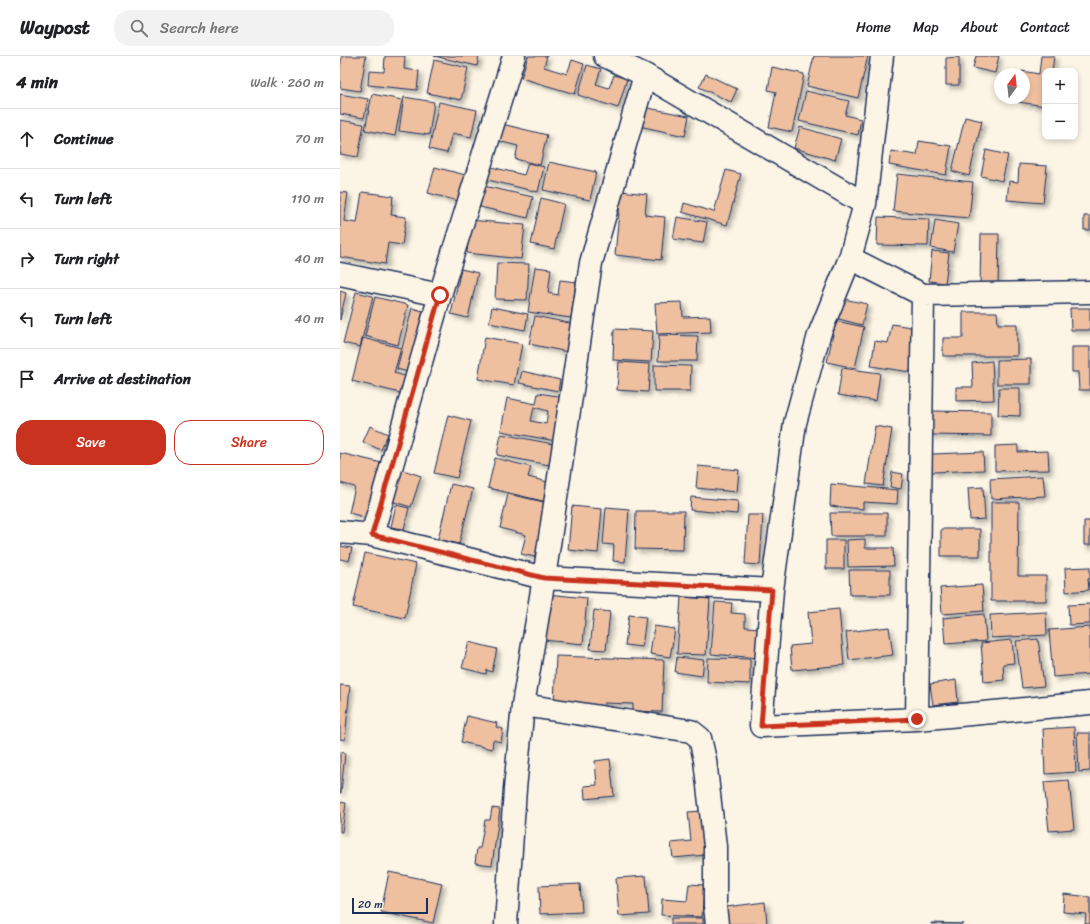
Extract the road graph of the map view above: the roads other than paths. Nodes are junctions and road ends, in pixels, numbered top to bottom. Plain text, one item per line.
1 (514, 56) edge
2 (605, 56) edge
3 (882, 56) edge
4 (646, 75) junction
5 (865, 204) junction
6 (850, 258) junction
7 (340, 274) edge
8 (1090, 292) edge
9 (440, 295) junction
10 (923, 295) junction
11 (340, 532) edge
12 (372, 535) junction
13 (544, 578) junction
14 (772, 590) junction
15 (1090, 703) edge
16 (523, 705) junction
17 (917, 719) junction
18 (506, 924) edge
19 (718, 924) edge

1 - 9 street
2 - 4 street
3 - 5 street
4 - 5 street
4 - 13 street
5 - 6 street
6 - 10 street
6 - 14 street
7 - 9 street
8 - 10 street
9 - 12 street
10 - 17 street
11 - 12 street
12 - 13 street
13 - 14 street
13 - 16 street
14 - 17 street
15 - 17 street
16 - 18 street
16 - 19 street

